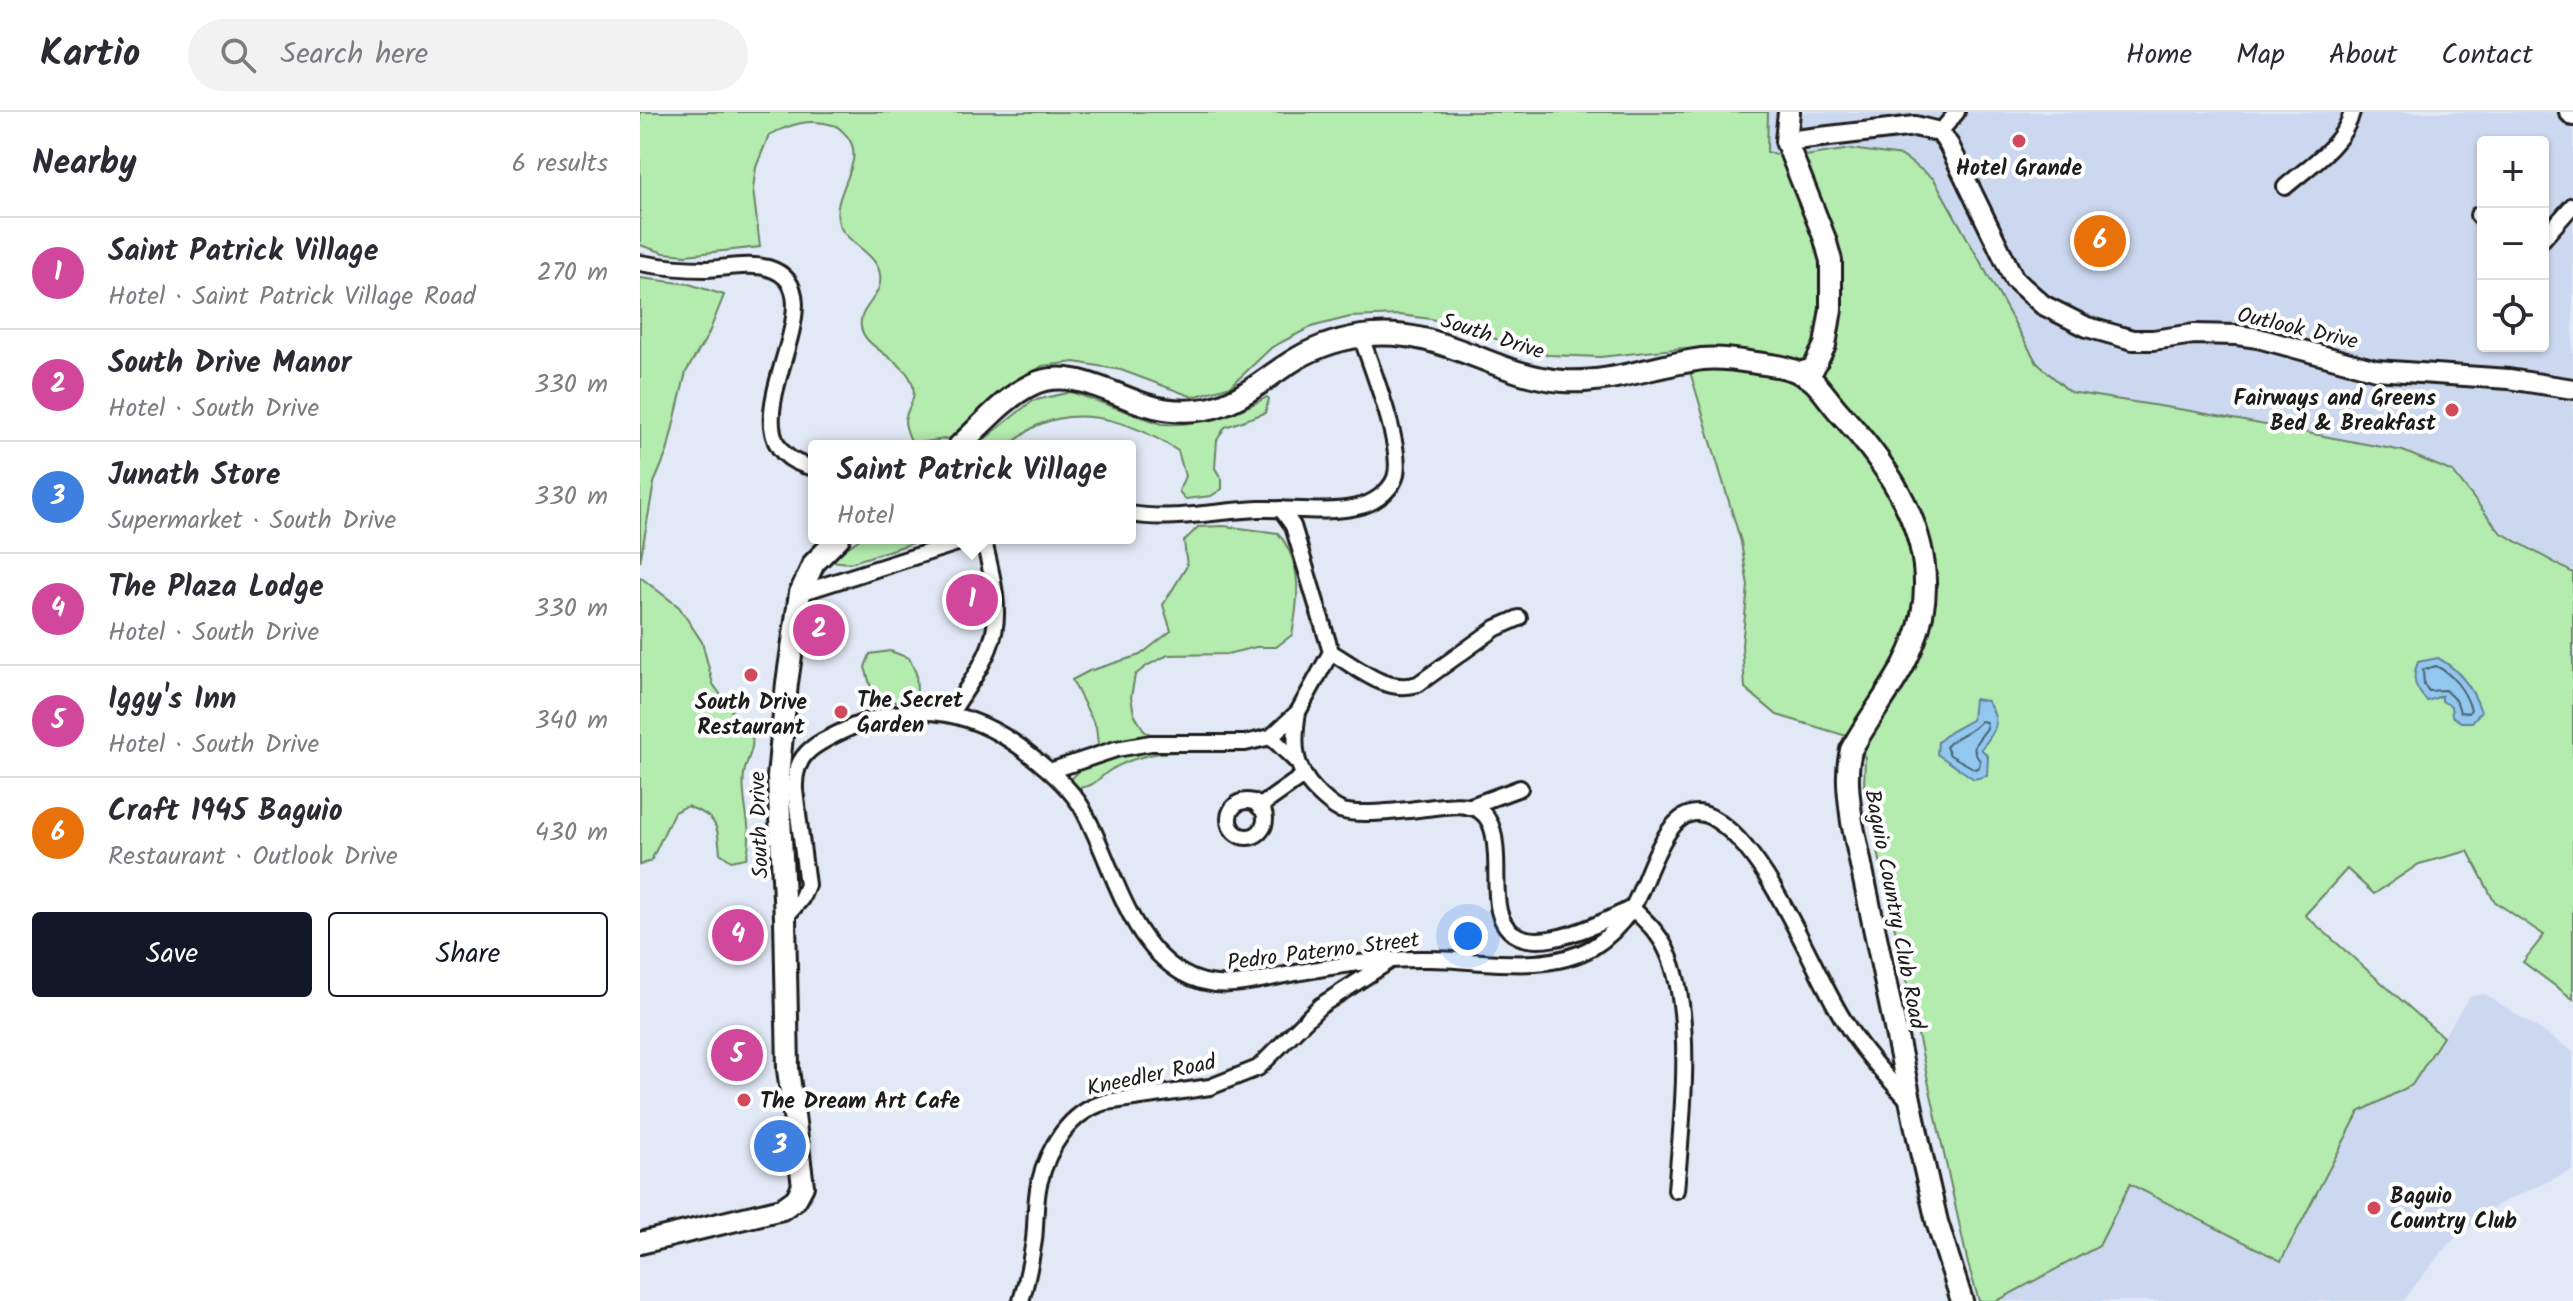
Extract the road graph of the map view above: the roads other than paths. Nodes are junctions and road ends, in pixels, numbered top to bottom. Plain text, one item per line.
1 (1789, 112) edge
2 (1957, 112) edge
3 (2352, 112) edge
4 (1940, 132) junction
5 (1786, 141) junction
6 (2285, 187) dead end
7 (2573, 205) edge
8 (2549, 232) edge
9 (640, 263) edge
10 (1361, 336) junction
11 (1806, 377) junction
12 (2573, 389) edge
13 (966, 440) edge
14 (808, 467) edge
15 (1289, 510) junction
16 (1136, 515) edge
17 (833, 544) edge
18 (954, 544) edge
19 (984, 544) edge
20 (800, 593) junction
21 (1519, 618) dead end
22 (1331, 652) junction
23 (1298, 712) junction
24 (950, 714) junction
25 (1271, 737) junction
26 (1296, 761) junction
27 (1050, 771) junction
28 (1303, 776) junction
29 (1520, 788) dead end
30 (1259, 807) dead end
31 (1468, 807) junction
32 (1632, 908) junction
33 (785, 918) junction
34 (1392, 960) junction
35 (1904, 1091) junction
36 (1676, 1190) dead end
37 (640, 1243) edge
38 (1021, 1301) edge
39 (1962, 1301) edge

1 - 5 main road
2 - 4 street
3 - 6 street
4 - 5 street
4 - 12 street, Outlook Drive
5 - 11 main road
7 - 8 street
9 - 14 street
10 - 11 main road, South Drive
10 - 13 main road, South Drive
10 - 15 street
11 - 35 main road, Baguio Country Club Road
15 - 16 street
15 - 22 street
17 - 20 main road, South Drive
18 - 20 street
19 - 24 street
20 - 33 main road, South Drive
21 - 22 street
22 - 23 street
23 - 25 street
23 - 26 street
24 - 27 street, Pedro Paterno Street
24 - 33 street, Pedro Paterno Street
25 - 26 street
25 - 27 street
26 - 28 street
27 - 34 street, Pedro Paterno Street
28 - 30 street
28 - 31 street
29 - 31 street
31 - 32 street
32 - 34 street, Pedro Paterno Street
32 - 35 street, Pedro Paterno Street
32 - 36 street
33 - 37 main road, South Drive
34 - 38 street, Kneedler Road
35 - 39 main road, Baguio Country Club Road

